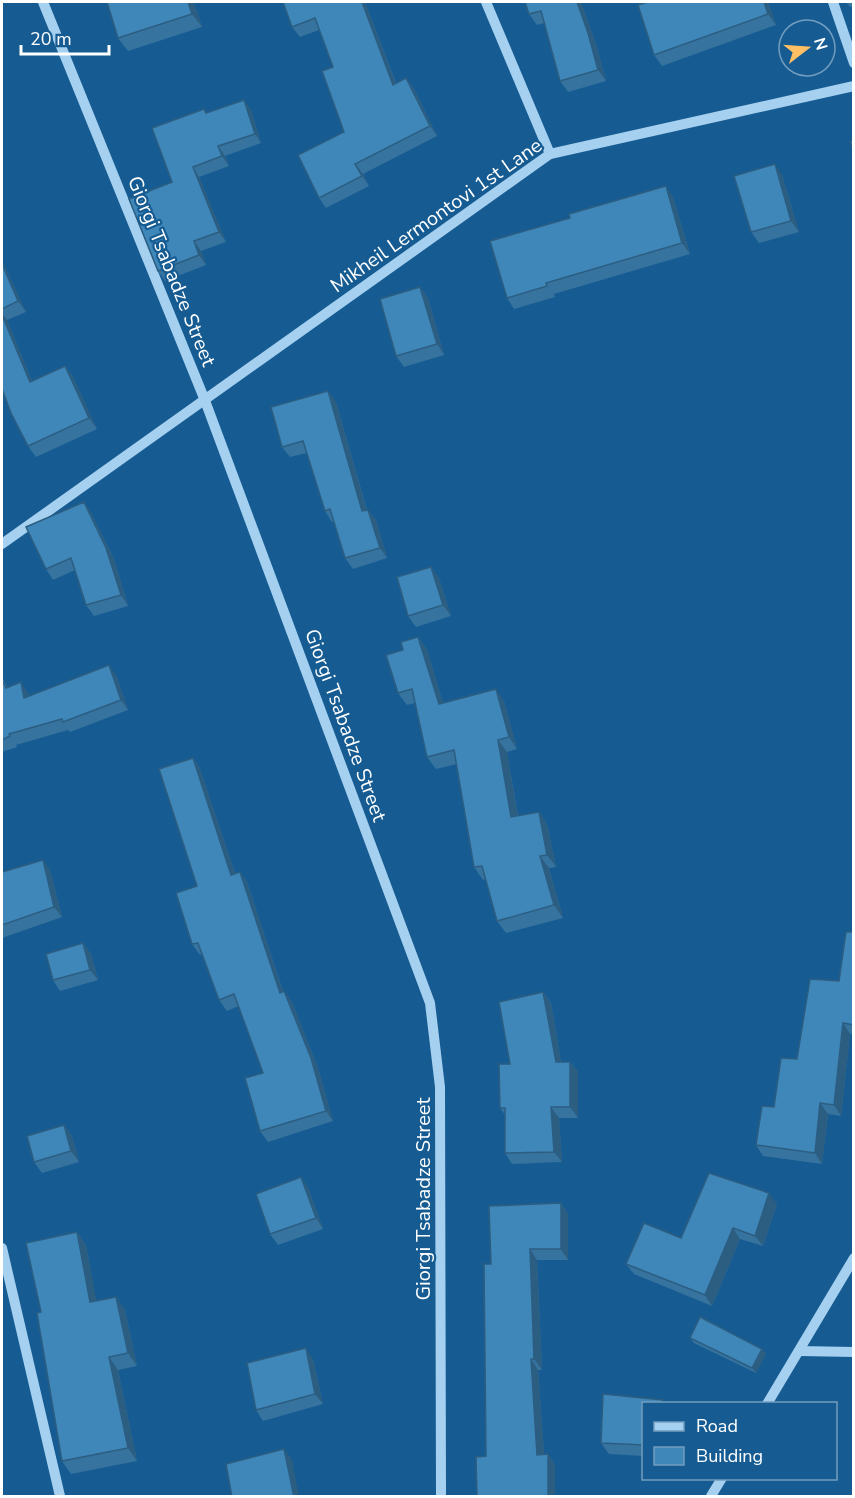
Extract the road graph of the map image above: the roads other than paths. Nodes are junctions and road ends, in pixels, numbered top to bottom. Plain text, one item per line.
1 (43, 2) edge
2 (486, 2) edge
3 (833, 2) edge
4 (854, 63) edge
5 (854, 86) edge
6 (550, 154) junction
7 (204, 398) junction
8 (2, 544) edge
9 (2, 1248) edge
10 (854, 1258) edge
11 (799, 1351) junction
12 (854, 1352) edge
13 (768, 1402) edge
14 (721, 1480) edge
15 (60, 1497) edge
16 (441, 1497) edge
17 (711, 1497) edge

1 - 7 street, Giorgi Tsabadze Street
2 - 6 street
3 - 4 street
5 - 6 street, Mikheil Lermontovi 1st Lane
6 - 7 street, Mikheil Lermontovi 1st Lane
7 - 8 street, Mikheil Lermontovi 1st Lane
7 - 16 street, Giorgi Tsabadze Street
9 - 15 street
10 - 11 street
11 - 12 street
11 - 13 street
14 - 17 street

